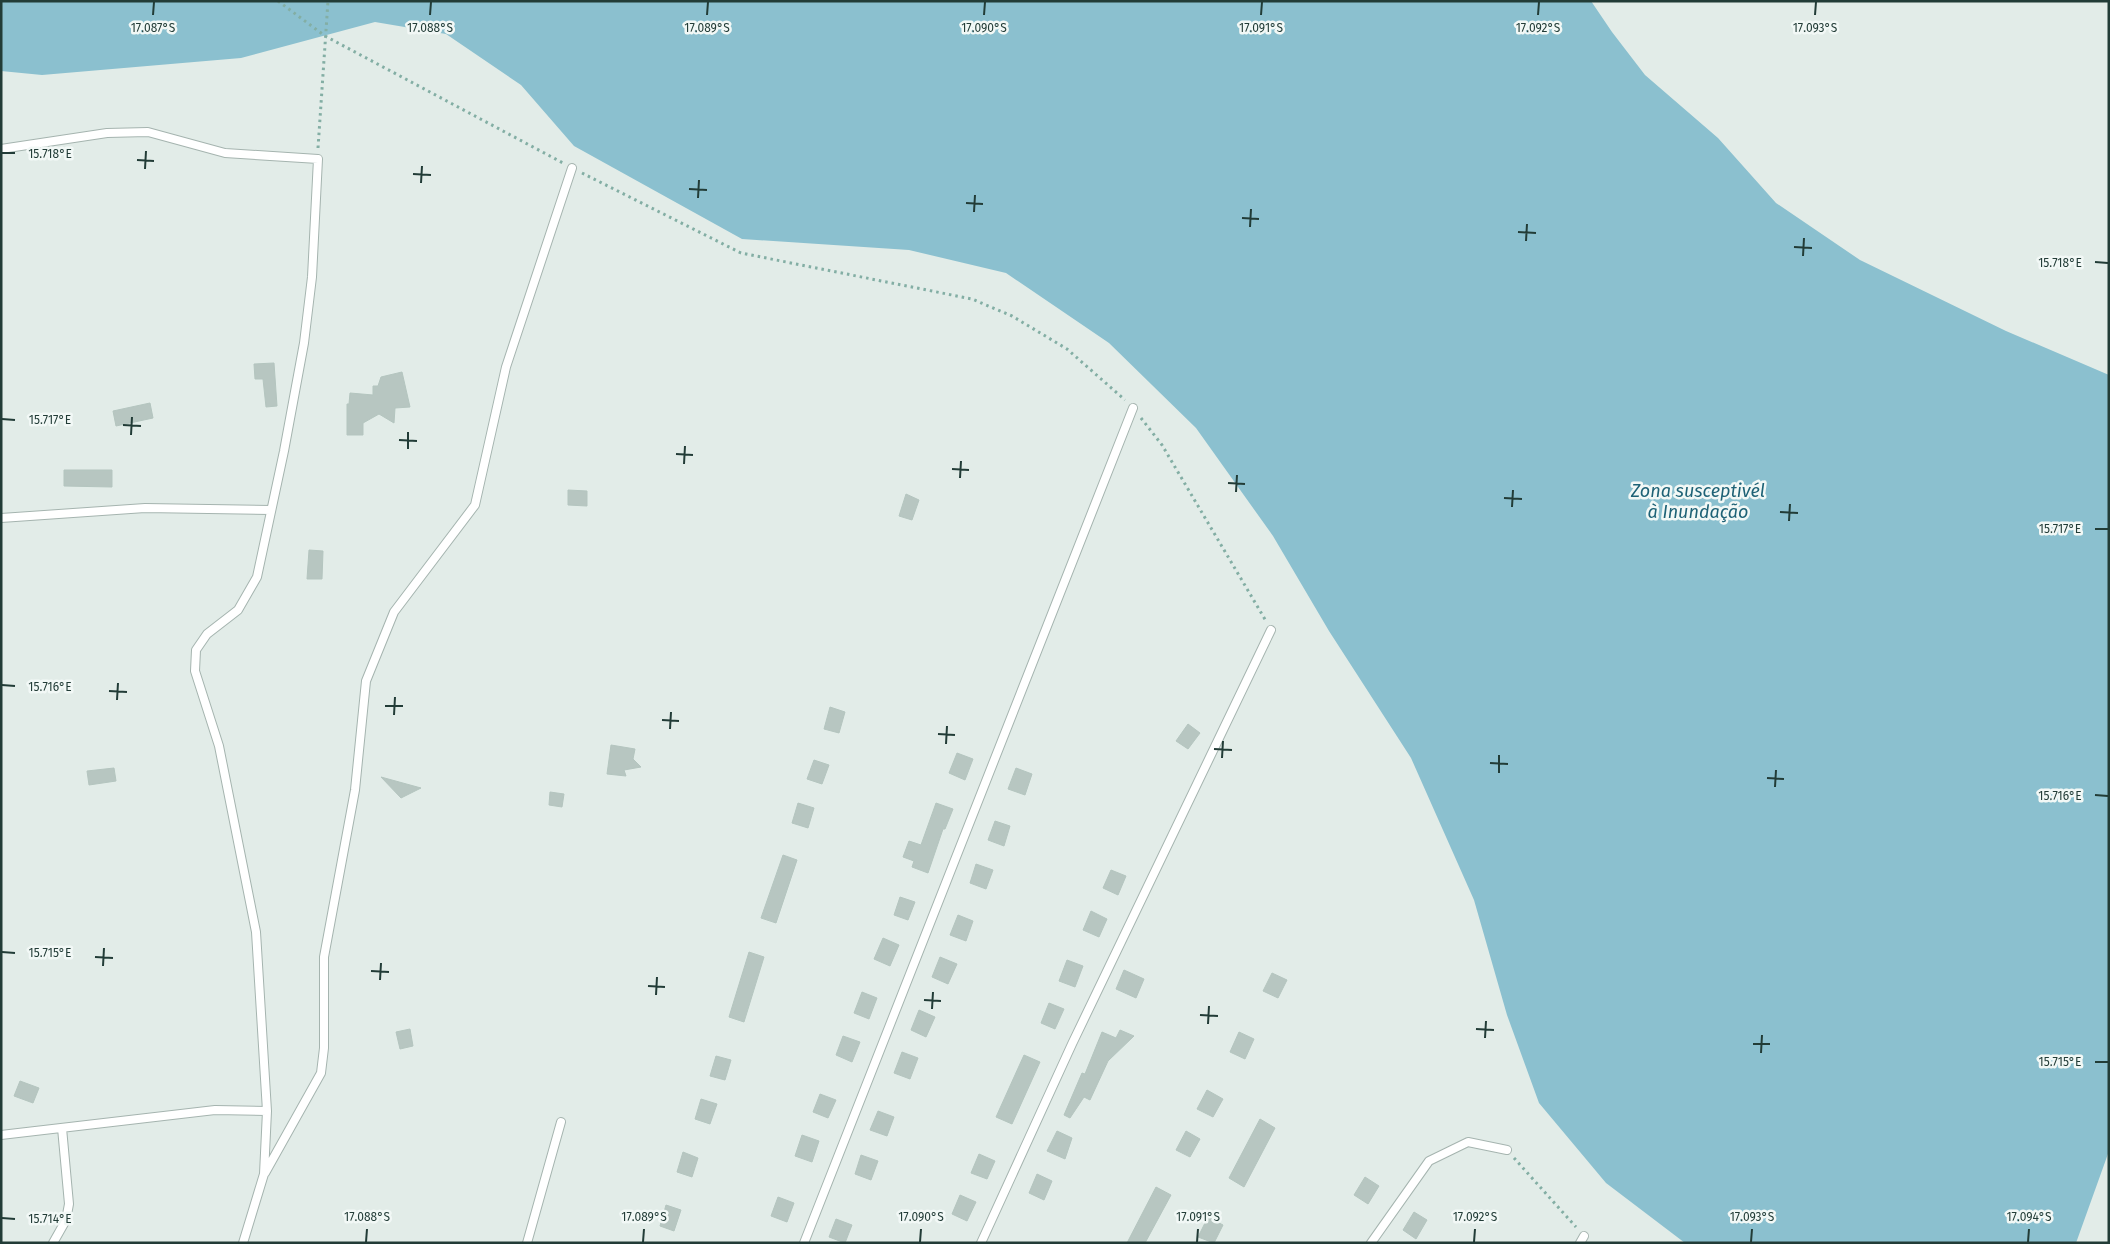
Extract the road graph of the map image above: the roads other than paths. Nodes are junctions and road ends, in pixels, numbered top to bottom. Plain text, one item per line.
1 (1, 148) edge
2 (572, 168) road end
3 (1134, 408) road end
4 (271, 510) junction
5 (1, 518) edge
6 (1271, 630) road end
7 (267, 1111) junction
8 (561, 1122) dead end
9 (62, 1128) junction
10 (1, 1135) edge
11 (1506, 1150) road end
12 (264, 1174) junction
13 (53, 1243) edge
14 (243, 1243) edge
15 (527, 1243) edge
16 (804, 1243) edge
17 (981, 1243) edge
18 (1371, 1243) edge

1 - 4 lane
2 - 12 lane
3 - 16 lane
4 - 5 lane
4 - 7 lane
6 - 17 lane
7 - 9 lane
7 - 12 lane
8 - 15 lane
9 - 10 lane
9 - 13 lane
11 - 18 lane
12 - 14 lane

